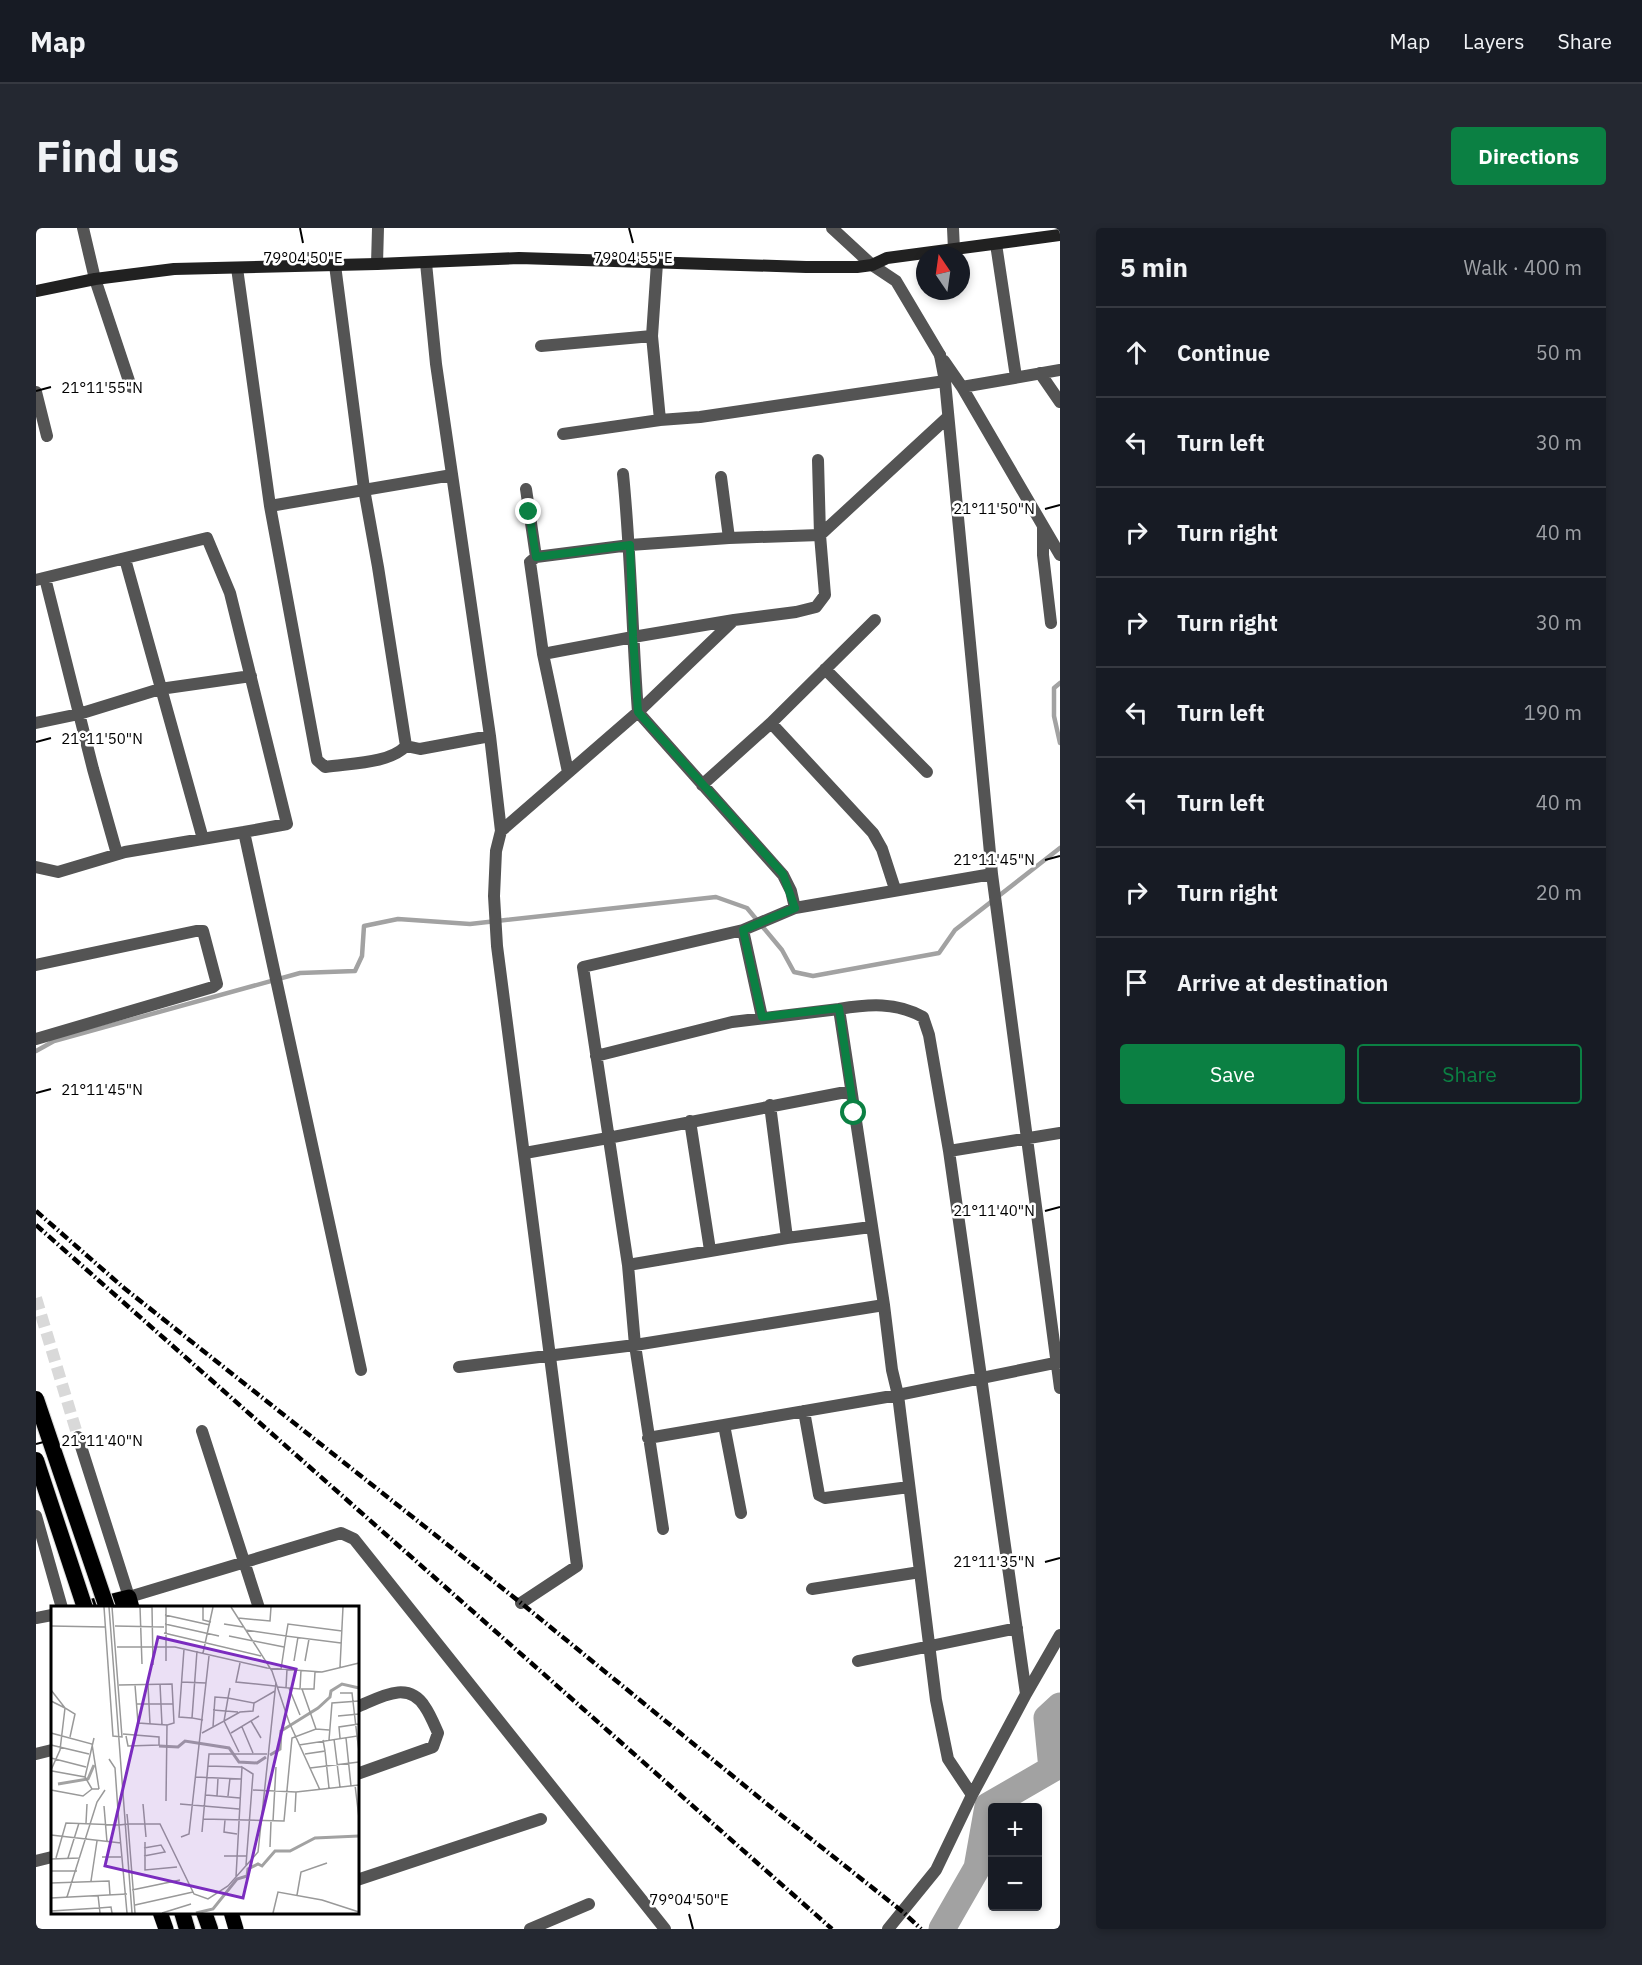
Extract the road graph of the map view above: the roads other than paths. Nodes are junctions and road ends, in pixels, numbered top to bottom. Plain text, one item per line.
1 (83, 228) edge
2 (378, 228) edge
3 (832, 228) edge
4 (952, 228) edge
5 (1060, 235) edge
6 (996, 244) junction
7 (954, 246) edge
8 (970, 248) edge
9 (916, 255) edge
10 (426, 263) junction
11 (657, 263) junction
12 (377, 264) junction
13 (335, 265) junction
14 (872, 265) junction
15 (237, 268) junction
16 (95, 279) junction
17 (36, 291) edge
18 (652, 336) junction
19 (541, 346) dead end
20 (940, 355) junction
21 (1060, 370) edge
22 (1040, 373) junction
23 (1017, 377) junction
24 (945, 381) junction
25 (131, 387) dead end
26 (962, 387) junction
27 (36, 392) edge
28 (1060, 402) edge
29 (948, 417) junction
30 (660, 420) junction
31 (563, 434) dead end
32 (47, 436) dead end
33 (818, 460) dead end
34 (623, 474) dead end
35 (452, 475) junction
36 (721, 477) dead end
37 (364, 489) junction
38 (525, 489) dead end
39 (270, 506) junction
40 (1043, 525) junction
41 (820, 535) junction
42 (729, 538) junction
43 (630, 545) junction
44 (1060, 555) edge
45 (536, 557) junction
46 (124, 559) junction
47 (40, 579) edge
48 (734, 620) junction
49 (875, 620) dead end
50 (1051, 622) dead end
51 (633, 637) junction
52 (543, 654) junction
53 (825, 669) junction
54 (251, 676) junction
55 (160, 689) junction
56 (638, 712) junction
57 (79, 714) junction
58 (36, 723) edge
59 (771, 723) junction
60 (490, 736) junction
61 (406, 746) junction
62 (568, 772) junction
63 (927, 772) dead end
64 (702, 785) junction
65 (501, 831) junction
66 (244, 832) junction
67 (203, 839) junction
68 (117, 854) junction
69 (36, 867) edge
70 (992, 874) junction
71 (895, 890) junction
72 (795, 908) junction
73 (743, 930) junction
74 (36, 965) edge
75 (839, 1008) junction
76 (762, 1017) junction
77 (36, 1039) edge
78 (597, 1056) junction
79 (851, 1091) junction
80 (770, 1105) junction
81 (690, 1121) junction
82 (1060, 1133) edge
83 (608, 1138) junction
84 (1028, 1138) junction
85 (949, 1151) junction
86 (525, 1153) junction
87 (871, 1227) junction
88 (787, 1238) junction
89 (710, 1250) junction
90 (628, 1265) junction
91 (884, 1305) junction
92 (635, 1345) junction
93 (550, 1356) junction
94 (1058, 1362) edge
95 (459, 1367) dead end
96 (360, 1370) dead end
97 (981, 1379) junction
98 (1060, 1388) edge
99 (898, 1395) junction
100 (36, 1399) edge
101 (804, 1411) junction
102 (724, 1425) junction
103 (201, 1431) dead end
104 (78, 1437) tunnel mouth
105 (648, 1438) junction
106 (36, 1460) edge
107 (909, 1487) junction
108 (741, 1513) dead end
109 (36, 1516) edge
110 (663, 1529) dead end
111 (244, 1563) junction
112 (920, 1572) junction
113 (812, 1589) dead end
114 (131, 1602) edge
115 (522, 1603) dead end
116 (61, 1606) edge
117 (84, 1606) edge
118 (100, 1606) edge
119 (106, 1606) edge
120 (258, 1606) edge
121 (51, 1615) edge
122 (36, 1618) edge
123 (1017, 1628) junction
124 (1060, 1635) edge
125 (930, 1646) junction
126 (858, 1661) dead end
127 (1026, 1694) junction
128 (358, 1707) edge
129 (51, 1750) edge
130 (36, 1754) edge
131 (358, 1774) edge
132 (972, 1795) junction
133 (541, 1819) dead end
134 (51, 1857) edge
135 (36, 1861) edge
136 (358, 1880) edge
137 (589, 1905) dead end
138 (161, 1914) edge
139 (183, 1914) edge
140 (205, 1914) edge
141 (232, 1914) edge
142 (165, 1929) edge
143 (187, 1929) edge
144 (210, 1929) edge
145 (236, 1929) edge
146 (530, 1929) edge
147 (665, 1929) edge
148 (888, 1929) edge

1 - 16 street
2 - 12 street
3 - 14 street
4 - 7 street
5 - 6 main road
6 - 8 main road
6 - 23 street
9 - 14 main road
10 - 11 main road
10 - 12 main road
10 - 35 street
11 - 14 main road
11 - 18 street
12 - 13 main road
13 - 15 main road
13 - 37 street
14 - 20 street
15 - 16 main road
15 - 39 street
16 - 17 main road
16 - 25 street
18 - 19 street
18 - 30 street
20 - 24 street
20 - 26 street
21 - 22 street
22 - 23 street
22 - 28 street
23 - 26 street
24 - 29 street
24 - 30 street
26 - 40 street
27 - 32 street
29 - 41 street
29 - 70 street
30 - 31 street
33 - 41 street
34 - 43 street
35 - 37 street
35 - 60 street
36 - 42 street
37 - 39 street
37 - 61 street
38 - 45 street
39 - 61 street
40 - 44 street
40 - 50 street
41 - 42 street
41 - 48 street
42 - 43 street
43 - 45 street
43 - 51 street
45 - 52 street
46 - 47 street
46 - 54 street
46 - 55 street
47 - 57 street
48 - 51 street
48 - 56 street
49 - 53 street
51 - 52 street
51 - 56 street
52 - 62 street
53 - 59 street
53 - 63 street
54 - 55 street
54 - 66 street
55 - 57 street
55 - 67 street
56 - 62 street
56 - 64 street
57 - 58 street
57 - 68 street
59 - 64 street
59 - 71 street
60 - 61 street
60 - 65 street
62 - 65 street
64 - 72 street
65 - 86 street
66 - 67 street
66 - 96 street
67 - 68 street
68 - 69 street
70 - 71 street
70 - 84 street
71 - 72 street
72 - 73 street
73 - 76 street
73 - 78 street
74 - 77 street
75 - 76 street
75 - 79 street
75 - 85 street
76 - 78 street
78 - 83 street
79 - 80 street
79 - 87 street
80 - 81 street
80 - 88 street
81 - 83 street
81 - 89 street
82 - 84 street
83 - 86 street
83 - 90 street
84 - 85 street
84 - 94 street
85 - 97 street
86 - 93 street
87 - 88 street
87 - 91 street
88 - 89 street
89 - 90 street
90 - 92 street
91 - 92 street
91 - 99 street
92 - 93 street
92 - 105 street
93 - 95 street
93 - 115 street
94 - 97 street
94 - 98 street
97 - 99 street
97 - 123 street
99 - 101 street
99 - 107 street
100 - 119 highway, bridge
101 - 102 street
101 - 107 street
102 - 105 street
102 - 108 street
103 - 111 street
104 - 114 street
105 - 110 street
106 - 117 highway, bridge
107 - 112 street
109 - 116 street
111 - 114 street
111 - 120 street
111 - 147 street
112 - 113 street
112 - 125 street
114 - 118 main road
121 - 122 street
123 - 125 street
123 - 127 street
124 - 127 street
125 - 126 street
125 - 132 street
127 - 132 street
128 - 131 street
129 - 130 street
132 - 148 street
133 - 136 street
134 - 135 street
137 - 146 street
138 - 142 main road
139 - 143 highway
140 - 144 highway
141 - 145 main road

